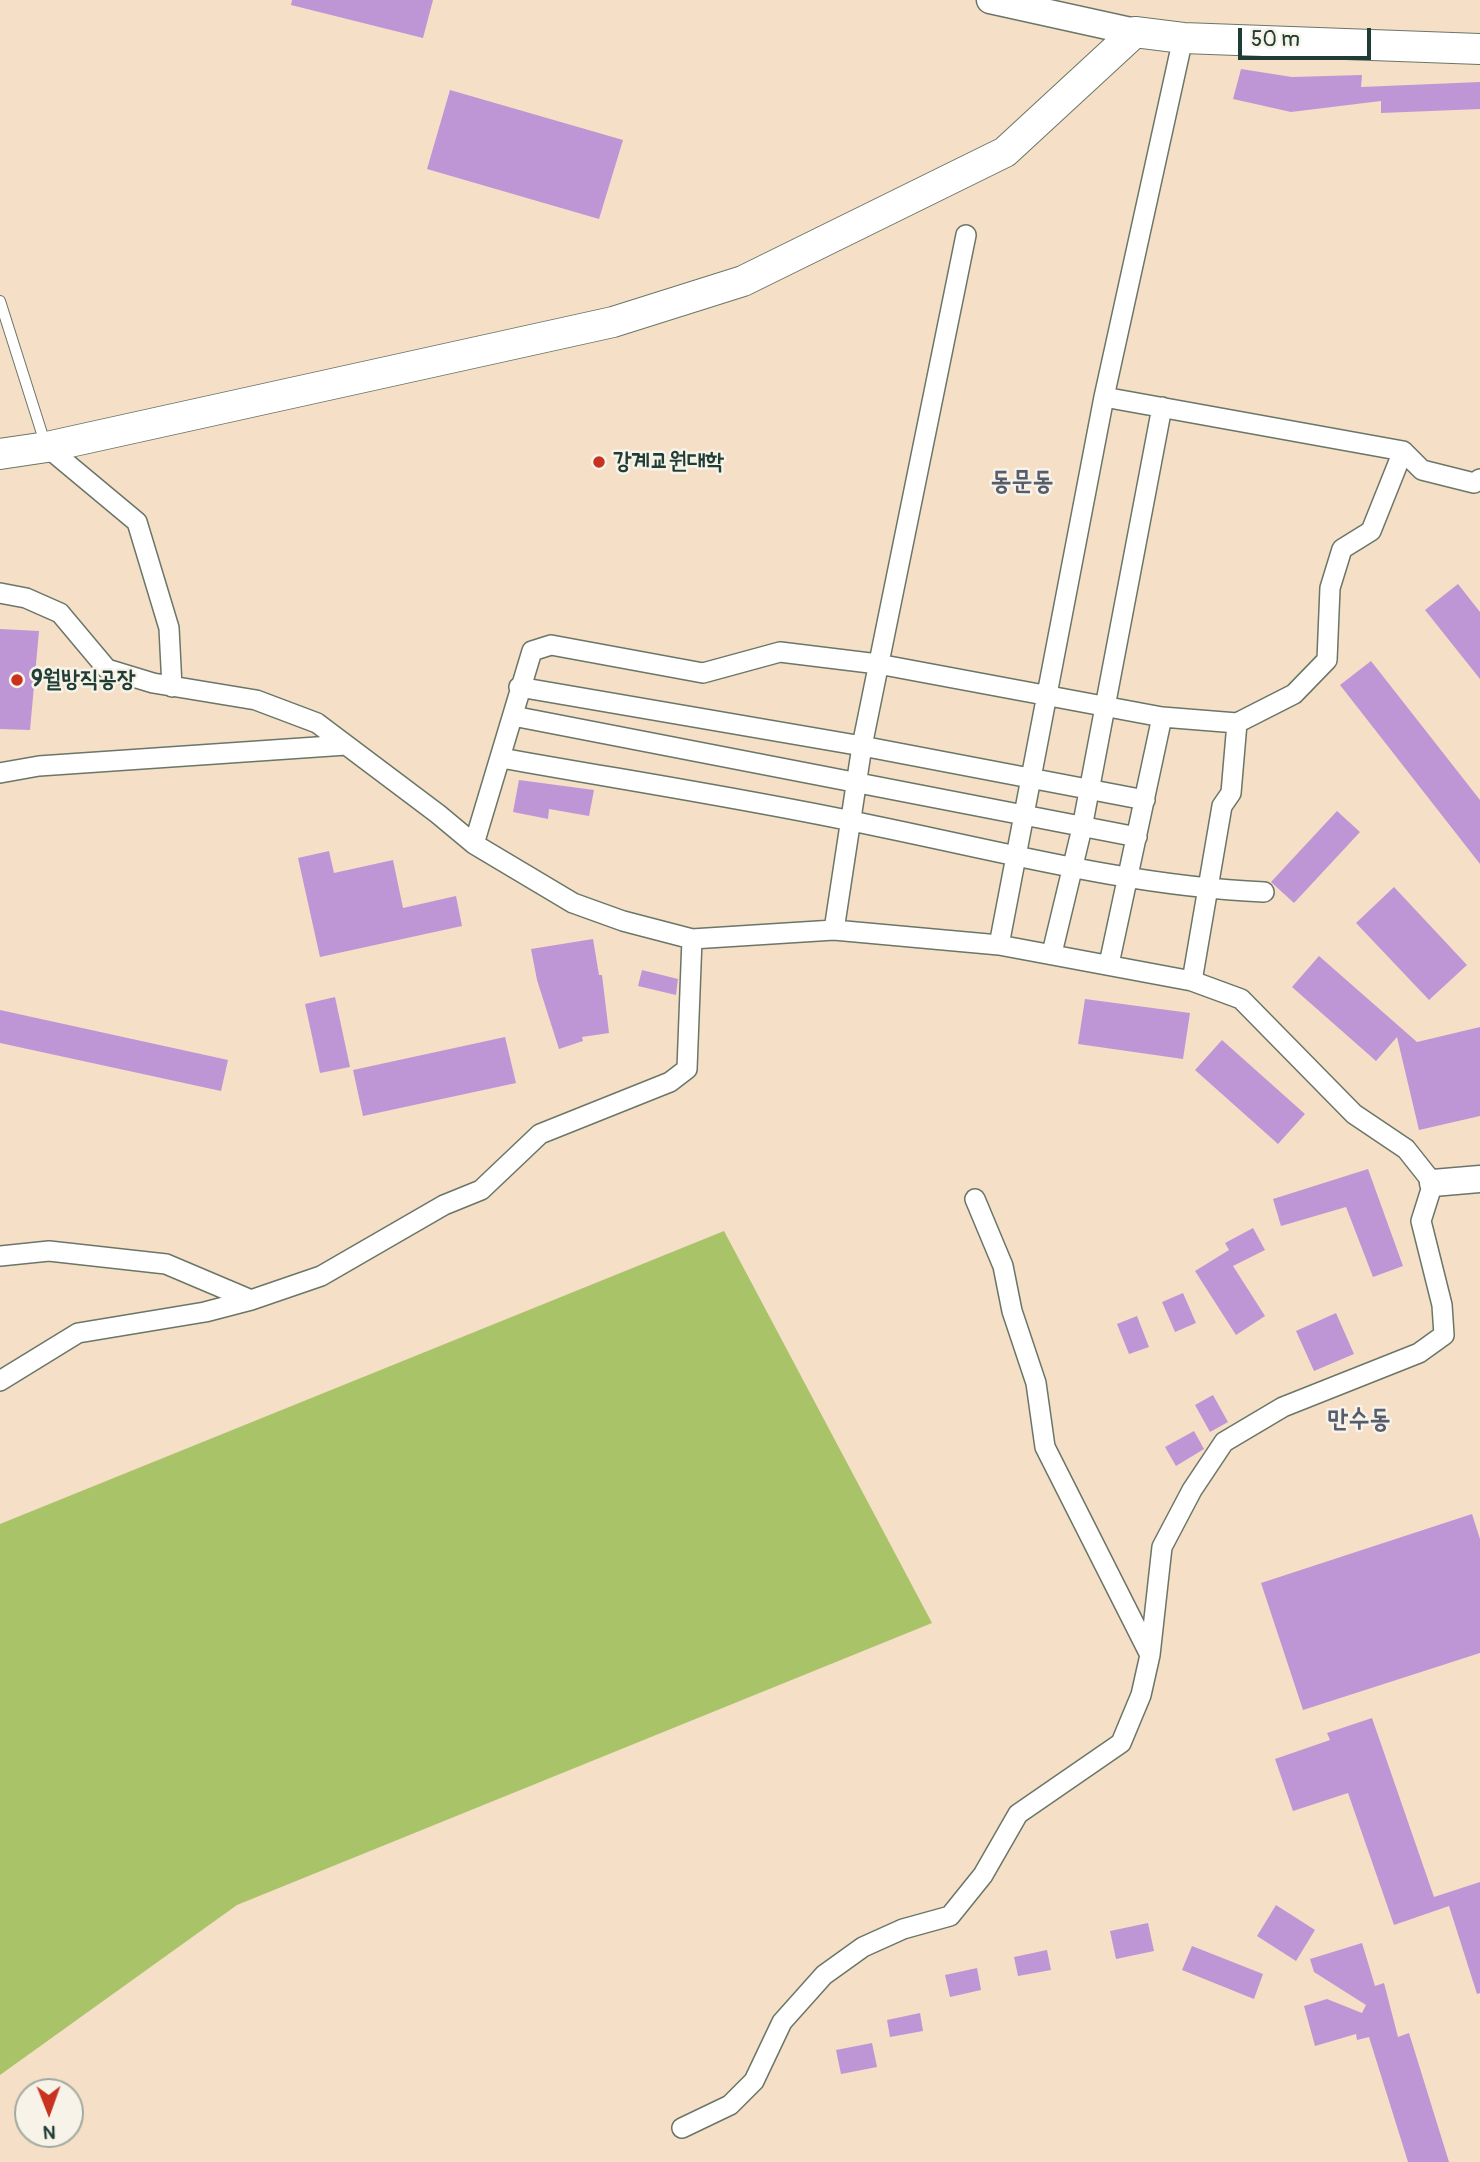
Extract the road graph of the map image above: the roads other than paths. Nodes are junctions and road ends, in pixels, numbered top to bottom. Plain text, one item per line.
1 (990, 0) edge
2 (1135, 32) junction
3 (1183, 38) junction
4 (1480, 49) edge
5 (966, 235) dead end
6 (0, 300) edge
7 (1104, 397) junction
8 (1162, 407) junction
9 (47, 447) junction
10 (1403, 451) junction
11 (0, 454) edge
12 (1480, 480) edge
13 (0, 593) edge
14 (878, 664) junction
15 (172, 687) junction
16 (519, 687) junction
17 (1048, 694) junction
18 (1103, 704) junction
19 (513, 716) junction
20 (1162, 717) junction
21 (1237, 723) junction
22 (346, 745) junction
23 (862, 746) junction
24 (501, 758) junction
25 (0, 773) edge
26 (1030, 778) junction
27 (856, 781) junction
28 (1088, 788) junction
29 (1145, 800) junction
30 (1022, 814) junction
31 (851, 821) junction
32 (1082, 828) junction
33 (1137, 837) junction
34 (474, 844) junction
35 (1014, 856) junction
36 (1073, 868) junction
37 (1128, 878) junction
38 (1208, 890) junction
39 (1264, 892) dead end
40 (834, 930) junction
41 (692, 939) junction
42 (999, 946) junction
43 (1052, 953) junction
44 (1109, 964) junction
45 (1192, 981) junction
46 (1480, 1179) edge
47 (1433, 1184) junction
48 (975, 1199) dead end
49 (0, 1256) edge
50 (251, 1300) junction
51 (0, 1381) edge
52 (1150, 1655) junction
53 (682, 2127) dead end

1 - 2 street
2 - 3 main road
2 - 9 main road
3 - 4 main road
3 - 7 street
5 - 14 street
6 - 9 lane
7 - 8 street
7 - 17 street
8 - 10 street
8 - 18 street
9 - 11 main road
9 - 15 street
10 - 12 street
10 - 21 street
13 - 15 street
14 - 16 street
14 - 17 street
14 - 23 street
15 - 22 street
16 - 19 street
16 - 23 street
17 - 18 street
17 - 26 street
18 - 20 street
18 - 28 street
19 - 24 street
19 - 27 street
20 - 21 street
20 - 29 street
21 - 38 street
22 - 25 street
22 - 34 street
23 - 26 street
23 - 27 street
24 - 31 street
24 - 34 street
26 - 28 street
26 - 30 street
27 - 30 street
27 - 31 street
28 - 29 street
28 - 32 street
29 - 33 street
30 - 32 street
30 - 35 street
31 - 35 street
31 - 40 street
32 - 33 street
32 - 36 street
33 - 37 street
34 - 41 street
35 - 36 street
35 - 42 street
36 - 37 street
36 - 43 street
37 - 38 street
37 - 44 street
38 - 39 street
38 - 45 street
40 - 41 street
40 - 42 street
41 - 50 street
42 - 43 street
43 - 44 street
44 - 45 street
45 - 47 street
46 - 47 street
47 - 52 street
48 - 52 street
49 - 50 street
50 - 51 street
52 - 53 street

